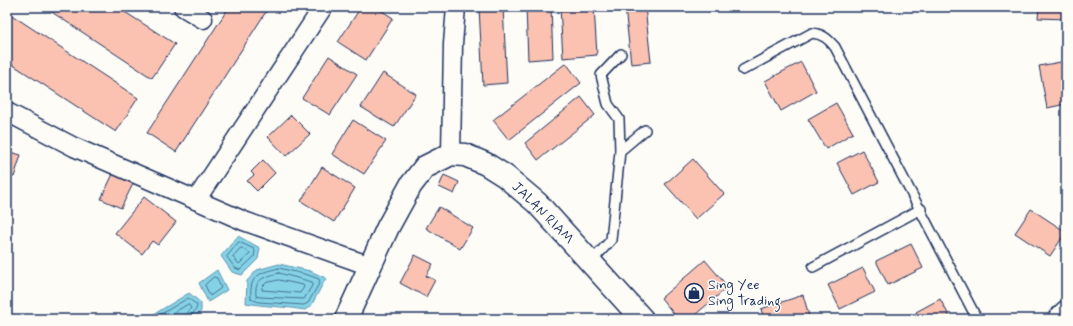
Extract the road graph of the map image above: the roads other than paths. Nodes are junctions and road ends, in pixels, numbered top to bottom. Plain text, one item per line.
1 (184, 7) edge
2 (323, 7) edge
3 (456, 7) edge
4 (203, 19) dead end
5 (621, 54) dead end
6 (743, 70) dead end
7 (7, 112) edge
8 (645, 130) dead end
9 (620, 151) junction
10 (450, 154) junction
11 (196, 200) junction
12 (921, 209) junction
13 (591, 262) junction
14 (370, 266) junction
15 (813, 267) dead end
16 (1066, 312) edge
17 (346, 319) edge
18 (642, 319) edge
19 (977, 319) edge
20 (1059, 319) edge

1 - 4 street
2 - 11 street
3 - 10 street
5 - 9 lane
6 - 12 lane
7 - 11 street
8 - 9 lane
9 - 13 lane
10 - 13 street, JALAN RIAM
10 - 14 street
11 - 14 street
12 - 15 lane
12 - 19 lane
13 - 18 street, JALAN RIAM
14 - 17 street
16 - 20 street

